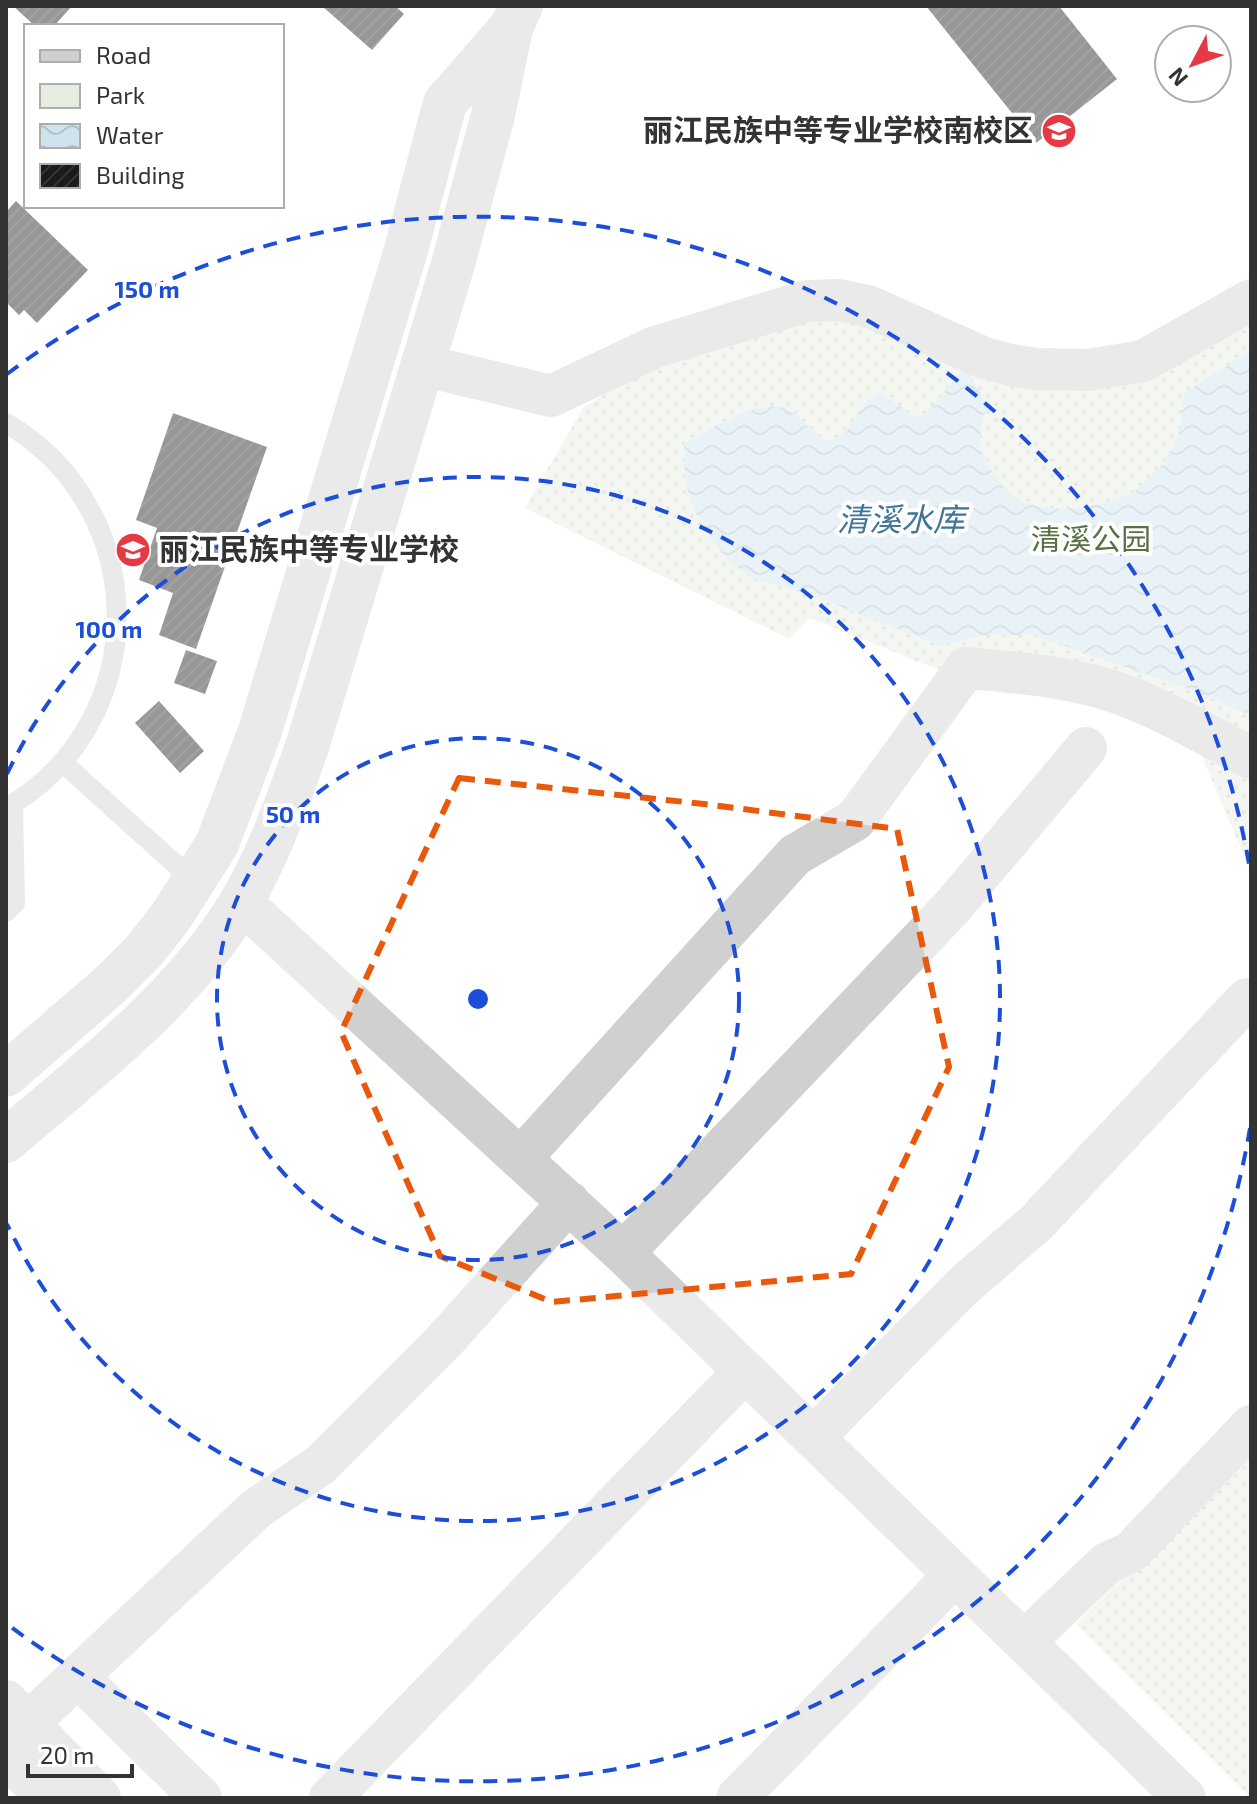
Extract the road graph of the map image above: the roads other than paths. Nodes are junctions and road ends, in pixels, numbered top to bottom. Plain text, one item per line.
1 (521, 13) edge
2 (1251, 300) edge
3 (422, 365) junction
4 (6, 423) edge
5 (1086, 748) dead end
6 (1251, 758) edge
7 (62, 762) junction
8 (9, 806) edge
9 (195, 882) junction
10 (241, 902) junction
11 (6, 912) edge
12 (1247, 999) dead end
13 (6, 1075) edge
14 (6, 1141) edge
15 (521, 1158) junction
16 (569, 1202) junction
17 (623, 1253) junction
18 (745, 1371) junction
19 (1251, 1426) edge
20 (814, 1437) junction
21 (955, 1575) junction
22 (1024, 1642) junction
23 (79, 1678) junction
24 (13, 1726) edge
25 (49, 1798) edge
26 (99, 1798) edge
27 (201, 1798) edge
28 (330, 1798) edge
29 (737, 1798) edge
30 (1185, 1798) edge

1 - 3 street
1 - 9 street
2 - 3 street
3 - 10 street
4 - 7 lane
5 - 17 street
6 - 15 street
7 - 8 lane
7 - 9 lane
8 - 11 lane
9 - 13 street
10 - 14 street
10 - 15 street
12 - 20 street
15 - 16 street
16 - 17 street
16 - 23 street
17 - 18 street
18 - 20 street
18 - 28 street
19 - 22 street
20 - 21 street
21 - 22 street
21 - 29 street
22 - 30 street
23 - 24 street
23 - 27 street
24 - 25 street
24 - 26 street

